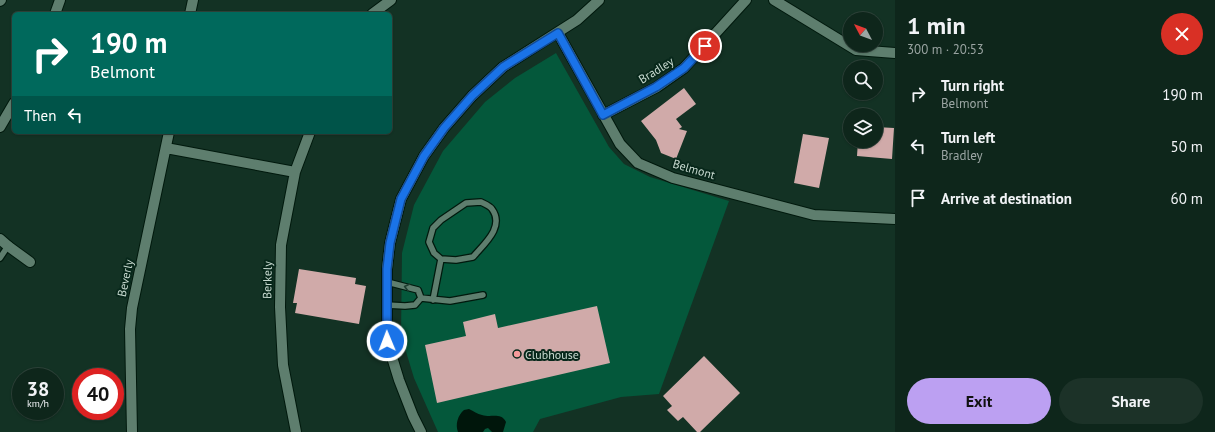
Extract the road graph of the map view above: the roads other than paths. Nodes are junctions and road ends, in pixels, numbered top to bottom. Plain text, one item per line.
1 (60, 0) edge
2 (193, 0) edge
3 (391, 0) edge
4 (598, 0) edge
5 (746, 0) edge
6 (774, 0) edge
7 (56, 12) edge
8 (190, 12) edge
9 (375, 12) edge
10 (558, 33) junction
11 (895, 53) edge
12 (12, 106) edge
13 (603, 115) junction
14 (0, 127) edge
15 (169, 134) edge
16 (309, 134) edge
17 (166, 148) junction
18 (295, 172) junction
19 (895, 219) edge
20 (4, 242) edge
21 (0, 258) edge
22 (441, 259) junction
23 (30, 262) dead end
24 (387, 282) junction
25 (483, 295) dead end
26 (421, 298) junction
27 (433, 300) junction
28 (386, 305) junction
29 (132, 432) edge
30 (296, 432) edge
31 (421, 432) edge

1 - 7 street
2 - 8 street
3 - 9 street
4 - 10 street
5 - 13 street, Bradley
6 - 11 street
10 - 13 street, Belmont
10 - 24 street
12 - 14 street
13 - 19 street, Belmont
15 - 17 street, Beverly
16 - 18 street, Berkely
17 - 18 street
17 - 29 street, Beverly
18 - 30 street, Berkely
20 - 21 lane
20 - 23 street
22 - 22 lane
22 - 27 lane
26 -> 24 lane
24 - 28 street
25 - 27 lane
26 - 27 lane
26 - 28 lane
28 - 31 street

